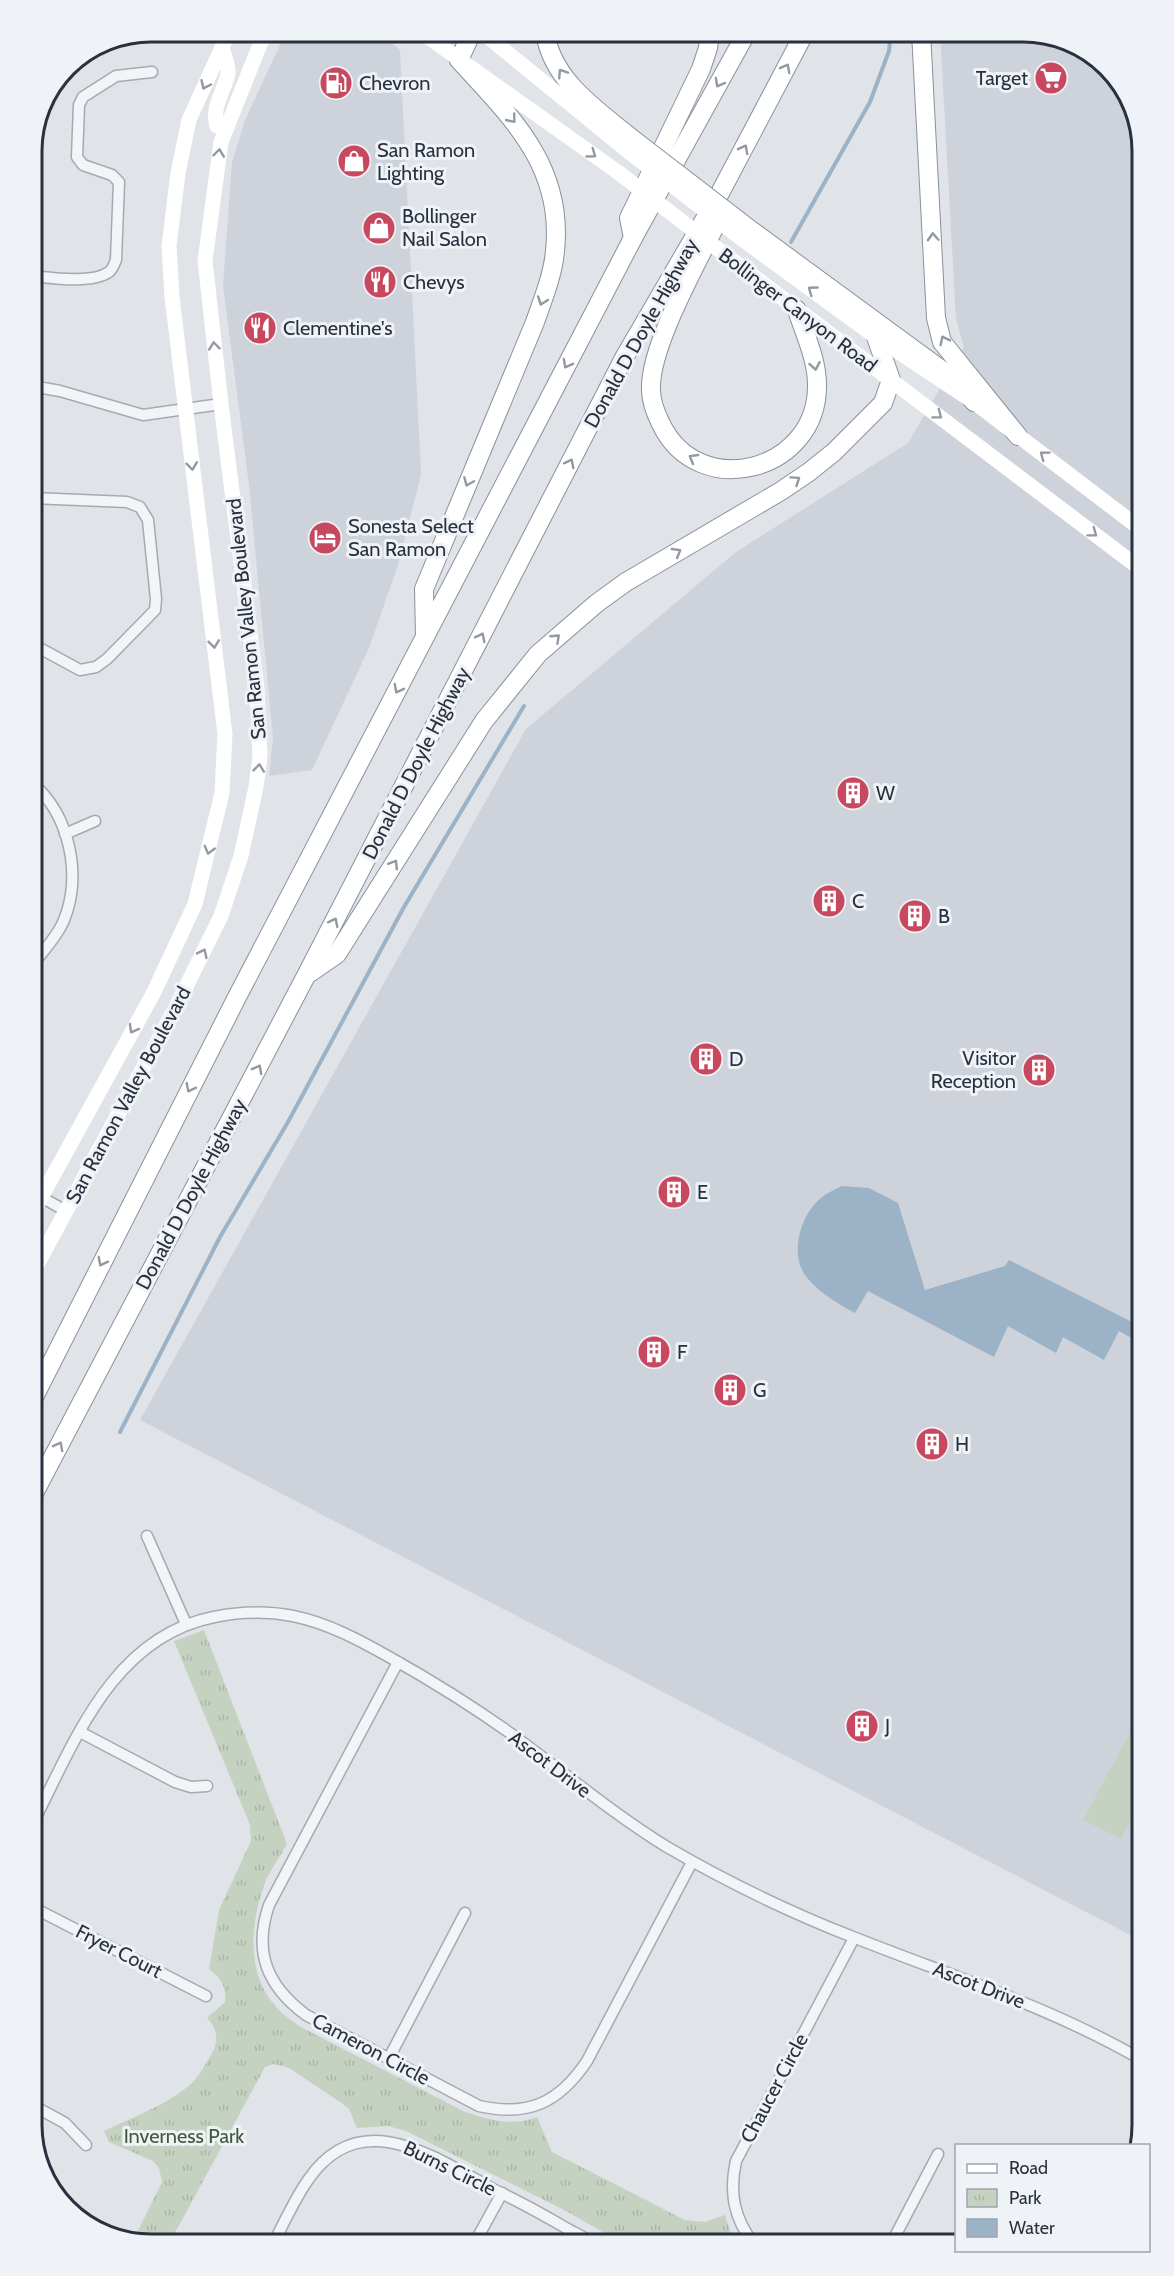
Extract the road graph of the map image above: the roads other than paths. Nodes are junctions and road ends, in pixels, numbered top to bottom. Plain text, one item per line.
1 (225, 42) edge
2 (261, 42) edge
3 (435, 42) edge
4 (467, 42) edge
5 (495, 42) edge
6 (546, 42) edge
7 (709, 42) edge
8 (741, 42) edge
9 (800, 42) edge
10 (922, 42) edge
11 (222, 48) junction
12 (459, 60) junction
13 (152, 72) dead end
14 (226, 130) junction
15 (632, 146) junction
16 (720, 193) junction
17 (745, 233) junction
18 (633, 238) junction
19 (42, 277) edge
20 (797, 310) junction
21 (876, 337) junction
22 (891, 380) junction
23 (42, 388) edge
24 (974, 402) junction
25 (220, 404) junction
26 (185, 408) junction
27 (1018, 436) junction
28 (42, 498) edge
29 (1132, 522) edge
30 (1132, 562) edge
31 (425, 637) junction
32 (42, 649) edge
33 (42, 796) edge
34 (95, 821) dead end
35 (65, 834) junction
36 (42, 953) edge
37 (308, 974) junction
38 (42, 1185) edge
39 (42, 1198) edge
40 (66, 1211) junction
41 (42, 1255) edge
42 (42, 1381) edge
43 (42, 1478) edge
44 (147, 1536) dead end
45 (186, 1624) junction
46 (398, 1662) junction
47 (80, 1732) junction
48 (207, 1786) dead end
49 (42, 1806) edge
50 (692, 1862) junction
51 (42, 1912) edge
52 (465, 1913) dead end
53 (854, 1938) junction
54 (206, 1996) dead end
55 (1132, 2054) edge
56 (389, 2058) junction
57 (42, 2110) edge
58 (86, 2145) dead end
59 (938, 2154) dead end
60 (502, 2193) junction
61 (278, 2234) edge
62 (479, 2234) edge
63 (574, 2234) edge
64 (748, 2234) edge
65 (896, 2234) edge

1 - 11 main road, San Ramon Valley Boulevard
2 - 14 main road, San Ramon Valley Boulevard
3 - 12 main road, Bollinger Canyon Road
4 - 12 highway
5 - 15 main road
15 -> 6 highway
7 - 18 highway
8 -> 18 highway
16 -> 9 highway, Donald D Doyle Highway
27 -> 10 highway
11 - 14 main road
11 -> 26 main road, San Ramon Valley Boulevard
12 -> 20 main road, Bollinger Canyon Road, bridge
12 -> 31 highway
13 - 19 street
25 -> 14 main road, San Ramon Valley Boulevard
15 - 17 highway, bridge
20 -> 16 highway
37 -> 16 highway, Donald D Doyle Highway
21 -> 17 main road, Bollinger Canyon Road
17 - 24 highway
18 -> 31 highway
20 - 22 main road, Bollinger Canyon Road
21 - 22 highway
21 - 24 main road, Bollinger Canyon Road
22 -> 30 main road, Bollinger Canyon Road
37 -> 22 highway
23 - 26 street
24 - 27 main road, Bollinger Canyon Road
25 - 26 street
40 -> 25 main road, San Ramon Valley Boulevard
26 -> 38 main road, San Ramon Valley Boulevard
29 -> 27 main road, Bollinger Canyon Road
28 - 32 street
31 -> 42 highway
33 - 35 street
34 - 35 street
35 - 36 street
43 -> 37 highway, Donald D Doyle Highway
39 - 40 street
40 - 41 main road, San Ramon Valley Boulevard
44 - 45 street
45 - 46 street, Ascot Drive
45 - 47 street, Ascot Drive
46 - 50 street, Ascot Drive
46 - 56 street, Cameron Circle
47 - 48 street
47 - 49 street, Ascot Drive
50 - 53 street, Ascot Drive
50 - 56 street, Cameron Circle
51 - 54 street, Fryer Court
52 - 56 street
53 - 55 street, Ascot Drive
53 - 64 street, Chaucer Circle
57 - 58 street
59 - 65 street
60 - 61 street, Burns Circle
60 - 62 street
60 - 63 street, Burns Circle

